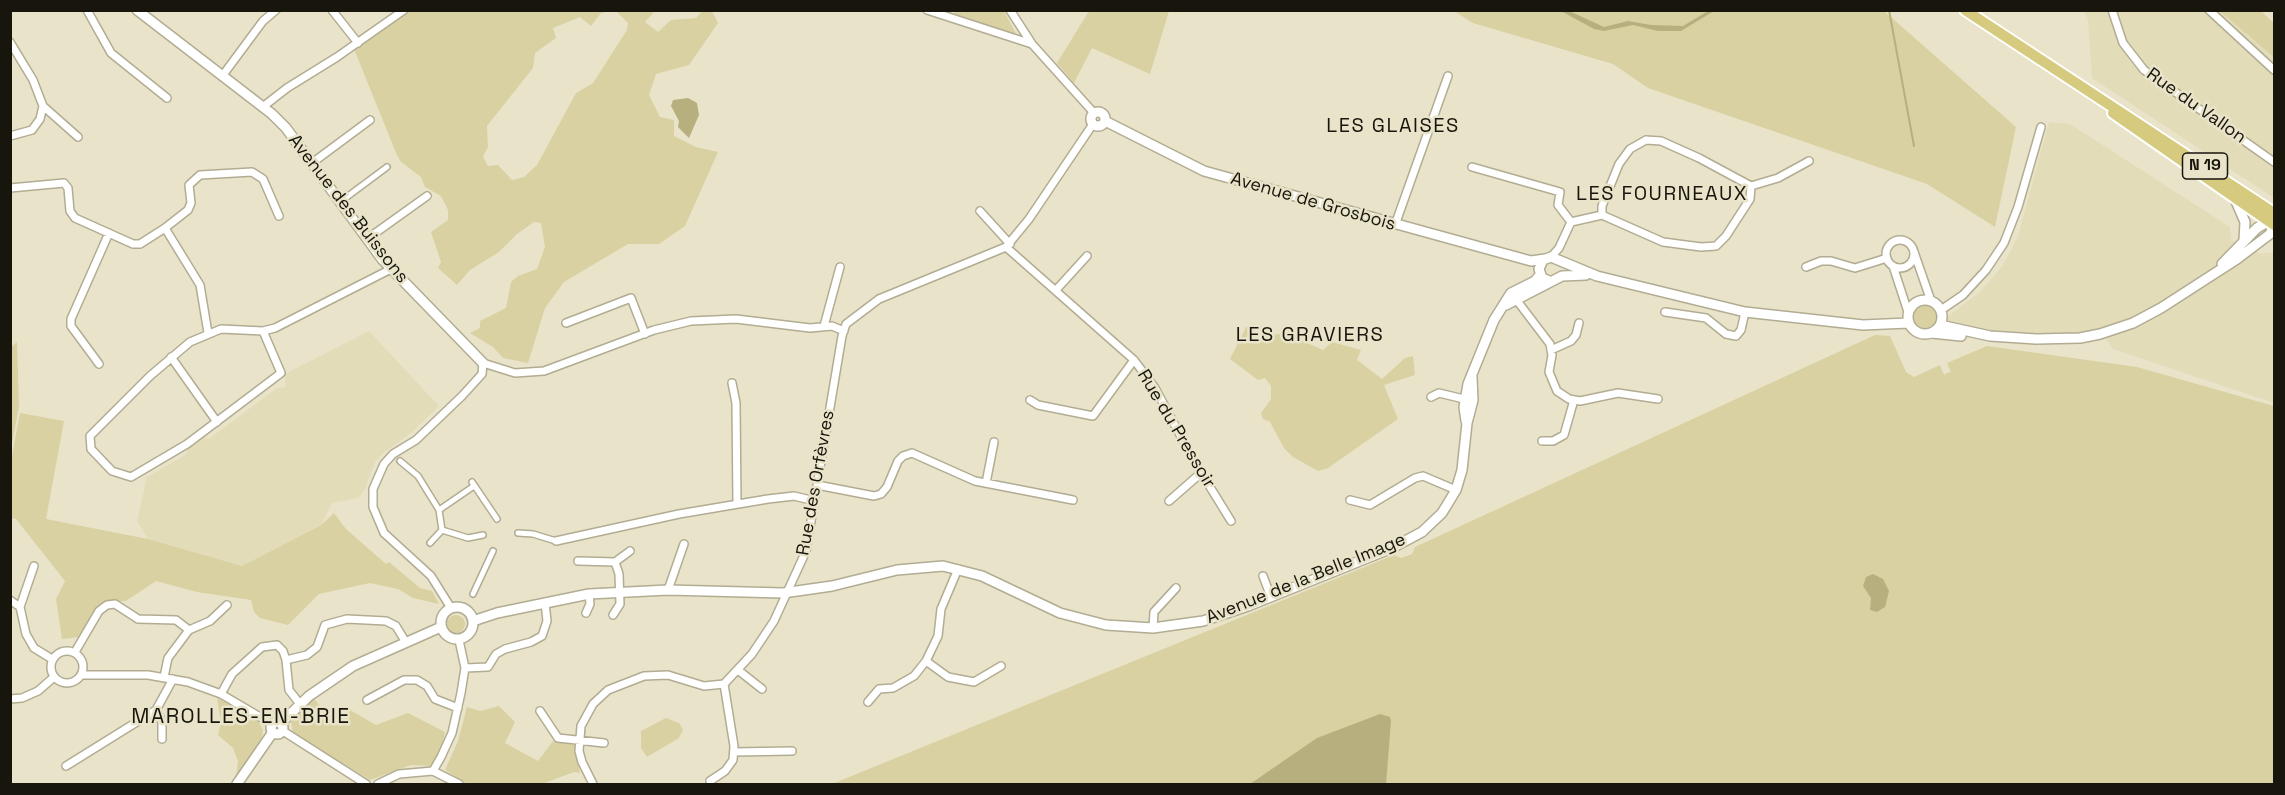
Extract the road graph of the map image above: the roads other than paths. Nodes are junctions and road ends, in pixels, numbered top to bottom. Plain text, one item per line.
1 (87, 10) edge
2 (138, 10) edge
3 (276, 10) edge
4 (332, 10) edge
5 (404, 10) edge
6 (927, 10) edge
7 (1010, 10) edge
8 (1965, 10) edge
9 (2112, 10) edge
10 (2209, 10) edge
11 (10, 42) edge
12 (358, 43) junction
13 (1032, 44) junction
14 (2274, 70) edge
15 (223, 75) junction
16 (1448, 76) dead end
17 (2085, 91) junction
18 (167, 98) dead end
19 (43, 106) junction
20 (264, 106) junction
21 (1094, 113) junction
22 (370, 120) dead end
23 (1105, 121) junction
24 (1093, 124) junction
25 (2041, 127) dead end
26 (10, 136) edge
27 (78, 137) dead end
28 (1809, 161) dead end
29 (2274, 162) edge
30 (312, 164) junction
31 (387, 167) dead end
32 (1473, 167) dead end
33 (1751, 186) junction
34 (10, 188) edge
35 (427, 196) dead end
36 (2235, 199) junction
37 (340, 202) junction
38 (980, 211) dead end
39 (1602, 215) junction
40 (279, 216) dead end
41 (1571, 222) junction
42 (2273, 224) edge
43 (1395, 225) junction
44 (165, 228) junction
45 (109, 233) junction
46 (367, 239) junction
47 (2244, 240) junction
48 (1008, 245) junction
49 (1913, 248) junction
50 (1087, 256) dead end
51 (1887, 258) junction
52 (1553, 259) junction
53 (1531, 261) junction
54 (1893, 266) junction
55 (840, 267) dead end
56 (1806, 267) dead end
57 (391, 269) junction
58 (1540, 272) junction
59 (2211, 274) junction
60 (1562, 276) junction
61 (1597, 276) junction
62 (1549, 281) junction
63 (1056, 290) junction
64 (1513, 296) junction
65 (1931, 300) junction
66 (1941, 310) junction
67 (1665, 312) dead end
68 (1745, 312) junction
69 (1908, 312) junction
70 (566, 323) dead end
71 (1579, 323) dead end
72 (1908, 323) junction
73 (1940, 325) junction
74 (824, 326) junction
75 (263, 331) junction
76 (843, 331) junction
77 (208, 333) junction
78 (1932, 333) junction
79 (645, 334) junction
80 (1990, 336) junction
81 (1551, 350) junction
82 (171, 357) junction
83 (1134, 360) junction
84 (483, 363) junction
85 (99, 364) dead end
86 (732, 383) dead end
87 (1431, 397) dead end
88 (1658, 399) dead end
89 (1030, 400) dead end
90 (1469, 400) junction
91 (1574, 400) junction
92 (217, 422) junction
93 (1542, 441) dead end
94 (994, 442) dead end
95 (400, 461) dead end
96 (1201, 473) junction
97 (986, 483) junction
98 (817, 485) junction
99 (1456, 490) junction
100 (1073, 500) dead end
101 (1350, 500) dead end
102 (815, 501) junction
103 (1169, 501) dead end
104 (737, 504) junction
105 (439, 510) junction
106 (497, 519) dead end
107 (1231, 521) dead end
108 (442, 530) junction
109 (518, 533) dead end
110 (483, 535) dead end
111 (556, 541) joint
112 (430, 543) dead end
113 (684, 544) dead end
114 (493, 551) dead end
115 (630, 551) dead end
116 (578, 561) dead end
117 (615, 562) junction
118 (34, 566) dead end
119 (958, 569) junction
120 (1263, 576) dead end
121 (1176, 588) dead end
122 (668, 590) junction
123 (789, 592) junction
124 (620, 593) junction
125 (473, 594) dead end
126 (589, 594) junction
127 (1271, 597) junction
128 (10, 600) edge
129 (545, 603) junction
130 (227, 605) dead end
131 (20, 608) junction
132 (451, 608) junction
133 (586, 613) dead end
134 (613, 615) dead end
135 (473, 621) junction
136 (441, 627) junction
137 (1153, 628) junction
138 (189, 630) junction
139 (459, 639) junction
140 (405, 642) junction
141 (75, 652) junction
142 (52, 659) junction
143 (286, 660) junction
144 (926, 662) junction
145 (1001, 666) dead end
146 (465, 668) junction
147 (738, 670) junction
148 (81, 675) junction
149 (54, 677) junction
150 (164, 677) junction
151 (173, 679) junction
152 (724, 684) junction
153 (762, 688) dead end
154 (221, 694) junction
155 (10, 699) edge
156 (367, 700) dead end
157 (868, 702) dead end
158 (300, 704) junction
159 (458, 708) junction
160 (156, 710) junction
161 (540, 711) dead end
162 (277, 727) junction
163 (162, 739) dead end
164 (580, 740) junction
165 (604, 743) dead end
166 (792, 751) dead end
167 (734, 752) junction
168 (66, 766) dead end
169 (433, 771) junction
170 (710, 781) dead end
171 (237, 784) edge
172 (366, 784) edge
173 (378, 784) edge
174 (459, 784) edge
175 (593, 784) edge

1 - 18 street
2 - 15 street, Avenue des Buissons
3 - 15 street
4 - 12 street
5 - 12 street
6 - 13 street
7 - 13 street
8 - 17 main road, N 19
9 - 29 street, Rue du Vallon
10 - 14 street
11 - 19 street
12 - 20 street
13 - 21 street
15 - 20 street, Avenue des Buissons
16 - 43 street
17 - 36 main road, N 19
17 - 42 main road, N 19
19 - 26 street
19 - 27 street
20 - 30 street, Avenue des Buissons
21 - 23 street
21 - 24 street
22 - 30 street
23 - 24 street
23 - 43 street, Avenue de Grosbois
24 - 48 street
25 - 66 street
28 - 33 street
30 - 37 street, Avenue des Buissons
31 - 37 street
32 - 41 street
33 - 39 street
33 - 39 street
34 - 45 street
35 - 46 street
36 - 42 main road, N 19
36 - 47 street
37 - 46 street, Avenue des Buissons
38 - 48 street, Rue du Pressoir
39 - 41 street
40 - 44 street
41 - 52 street
42 - 47 street
42 - 59 street
43 - 53 street, Avenue de Grosbois
44 - 45 street
44 - 77 street
45 - 85 street
46 - 57 street, Avenue des Buissons
47 - 59 street
48 - 63 street, Rue du Pressoir
48 - 76 street
49 - 51 street
49 - 54 street
49 - 65 street
50 - 63 street
51 - 54 street
51 - 56 street
52 - 53 street, Avenue de Grosbois
52 - 58 street
52 - 60 street
52 - 61 street, Avenue de Grosbois
53 - 58 street
54 - 69 street
55 - 74 street
57 - 75 street
57 - 84 street, Avenue des Buissons
58 - 62 street
58 - 64 street, Avenue de la Belle Image
59 - 80 street
60 - 61 street, Avenue de Grosbois
60 - 62 street, Avenue de Grosbois
61 - 68 street, Avenue de Grosbois
62 - 64 street, Avenue de la Belle Image
63 - 83 street, Rue du Pressoir
64 - 81 street
64 - 90 street, Avenue de la Belle Image
65 - 66 street
65 - 69 street
66 - 73 street
67 - 68 street
68 - 72 street, Avenue de Grosbois
69 - 72 street
70 - 79 street
71 - 81 street
72 - 78 street
73 - 78 street
73 - 80 street
74 - 76 street
74 - 79 street
75 - 77 street
75 - 92 street
76 - 98 street, Rue des Orfèvres
77 - 82 street
78 - 80 street
79 - 84 street
81 - 91 street
82 - 92 street
82 - 92 street
83 - 89 street
83 - 96 street, Rue du Pressoir
84 - 132 street
86 - 104 street
87 - 90 street
88 - 91 street
90 - 99 street, Avenue de la Belle Image
91 - 93 street
94 - 97 street
95 - 105 street
96 - 103 street
96 - 107 street, Rue du Pressoir
97 - 98 street
97 - 100 street
98 - 102 street, Rue des Orfèvres
99 - 101 street
99 - 127 street, Avenue de la Belle Image
102 - 104 street
102 - 123 street, Rue des Orfèvres
104 - 111 street
105 - 106 street
105 - 108 street
108 - 110 street
108 - 112 street
109 - 111 street
113 - 122 street
114 - 125 street
115 - 117 street
116 - 117 street
117 - 124 street
118 - 131 street
119 - 123 street, Avenue de la Belle Image
119 - 137 street, Avenue de la Belle Image
119 - 144 street
120 - 127 street
121 - 137 street
122 - 123 street, Avenue de la Belle Image
122 - 124 street, Avenue de la Belle Image
123 - 147 street, Rue des Orfèvres
124 - 126 street, Avenue de la Belle Image
124 - 134 street
126 - 129 street, Avenue de la Belle Image
126 - 133 street
127 - 137 street, Avenue de la Belle Image
128 - 131 street
129 - 135 street, Avenue de la Belle Image
129 - 146 street
130 - 138 street
131 - 142 street
132 - 135 street
132 - 136 street
135 - 139 street
136 - 139 street
136 - 140 street
138 - 141 street
138 - 150 street
139 - 146 street
140 - 143 street
140 - 158 street
141 - 142 street
141 - 148 street
142 - 149 street
143 - 154 street
143 - 158 street
144 - 145 street
144 - 157 street
146 - 159 street
147 - 152 street, Rue des Orfèvres
147 - 153 street
148 - 149 street
148 - 150 street
149 - 155 street
150 - 151 street
151 - 154 street
151 - 160 street
152 - 164 street
152 - 167 street
154 - 162 street
156 - 159 street
158 - 162 street
159 - 169 street
160 - 163 street
160 - 168 street
161 - 164 street
162 - 171 street
162 - 172 street
164 - 165 street
164 - 175 street
166 - 167 street
167 - 170 street
169 - 173 street
169 - 174 street

